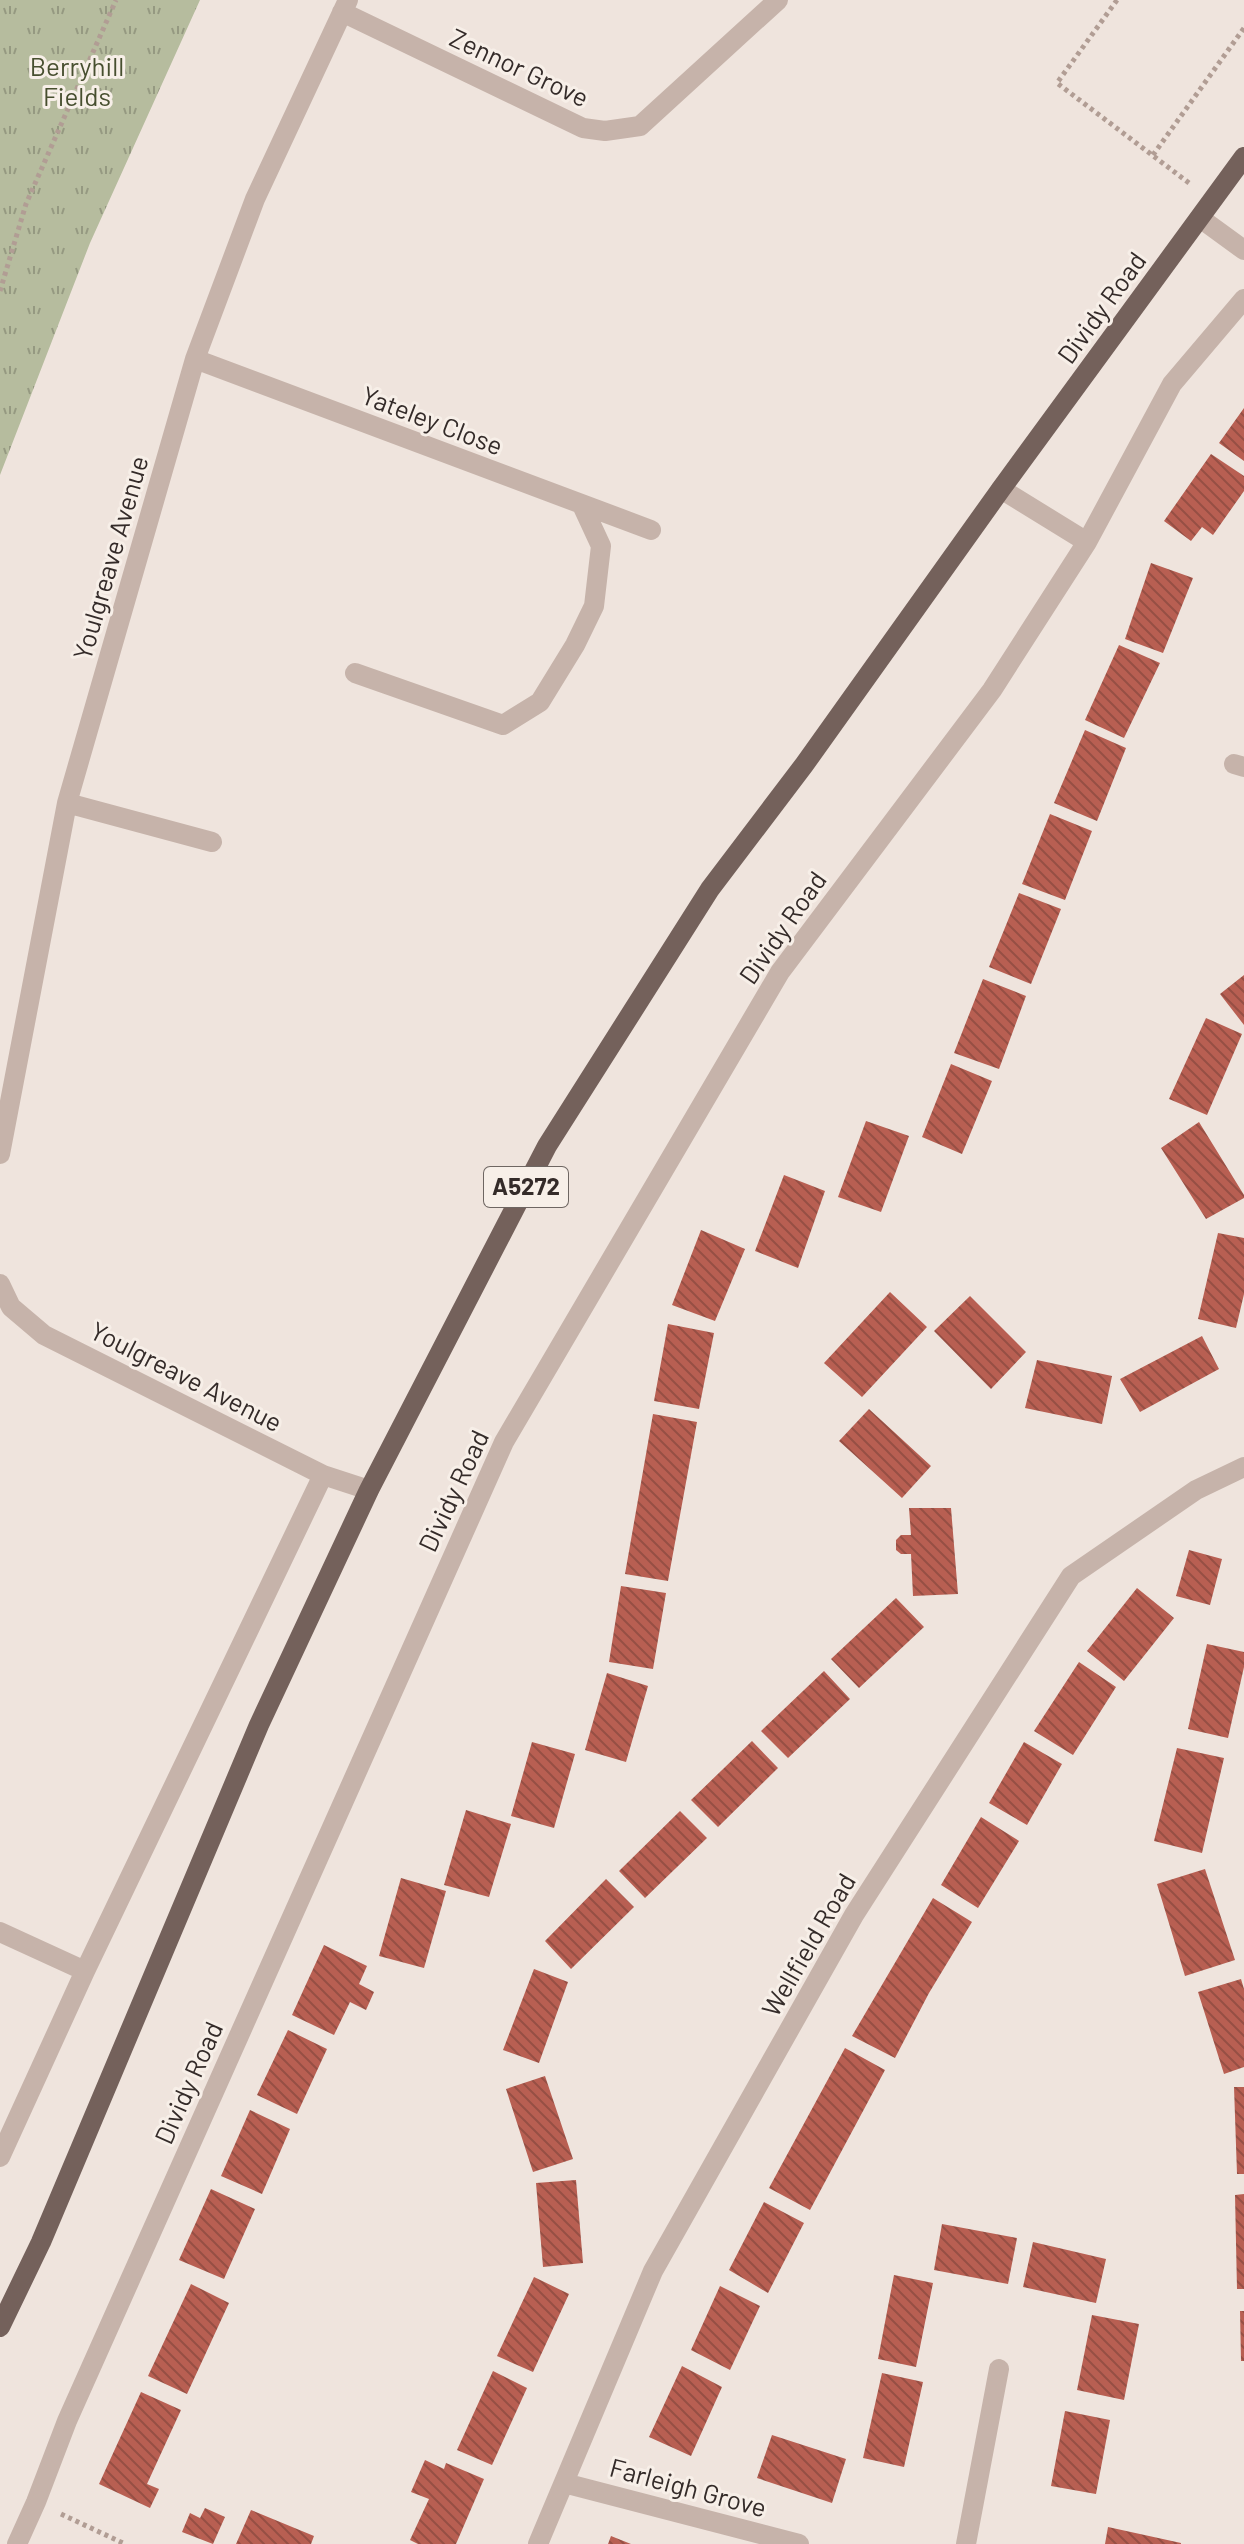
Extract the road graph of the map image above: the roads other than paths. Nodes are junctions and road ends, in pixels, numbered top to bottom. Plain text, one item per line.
1 (778, 0) edge
2 (345, 6) edge
3 (1244, 157) edge
4 (1200, 218) junction
5 (1244, 250) edge
6 (1244, 299) edge
7 (195, 359) junction
8 (1001, 489) junction
9 (582, 505) junction
10 (651, 530) dead end
11 (1087, 542) junction
12 (355, 673) dead end
13 (67, 803) junction
14 (212, 842) dead end
15 (0, 1154) edge
16 (0, 1284) edge
17 (1244, 1467) edge
18 (323, 1475) junction
19 (369, 1490) junction
20 (0, 1932) edge
21 (85, 1971) junction
22 (0, 2157) edge
23 (0, 2327) edge
24 (999, 2369) dead end
25 (564, 2483) junction
26 (17, 2544) edge
27 (538, 2544) edge
28 (799, 2544) edge
29 (966, 2544) edge

1 - 2 street, Zennor Grove
2 - 7 street, Youlgreave Avenue
3 - 4 main road, Dividy Road / A5272
4 - 5 street
4 - 8 main road, Dividy Road / A5272
6 - 11 street, Dividy Road
7 - 9 street, Yateley Close
7 - 13 street, Youlgreave Avenue
8 - 11 street
8 - 19 main road, Dividy Road / A5272
9 - 10 street, Yateley Close
9 - 12 street
11 - 26 street, Dividy Road
13 - 14 street
13 - 15 street, Youlgreave Avenue
16 - 18 street, Youlgreave Avenue
17 - 25 street, Wellfield Road
18 - 19 street, Youlgreave Avenue
18 - 21 street
19 - 23 main road, Dividy Road / A5272
20 - 21 street
21 - 22 street
24 - 29 street
25 - 27 street, Wellfield Road
25 - 28 street, Farleigh Grove

